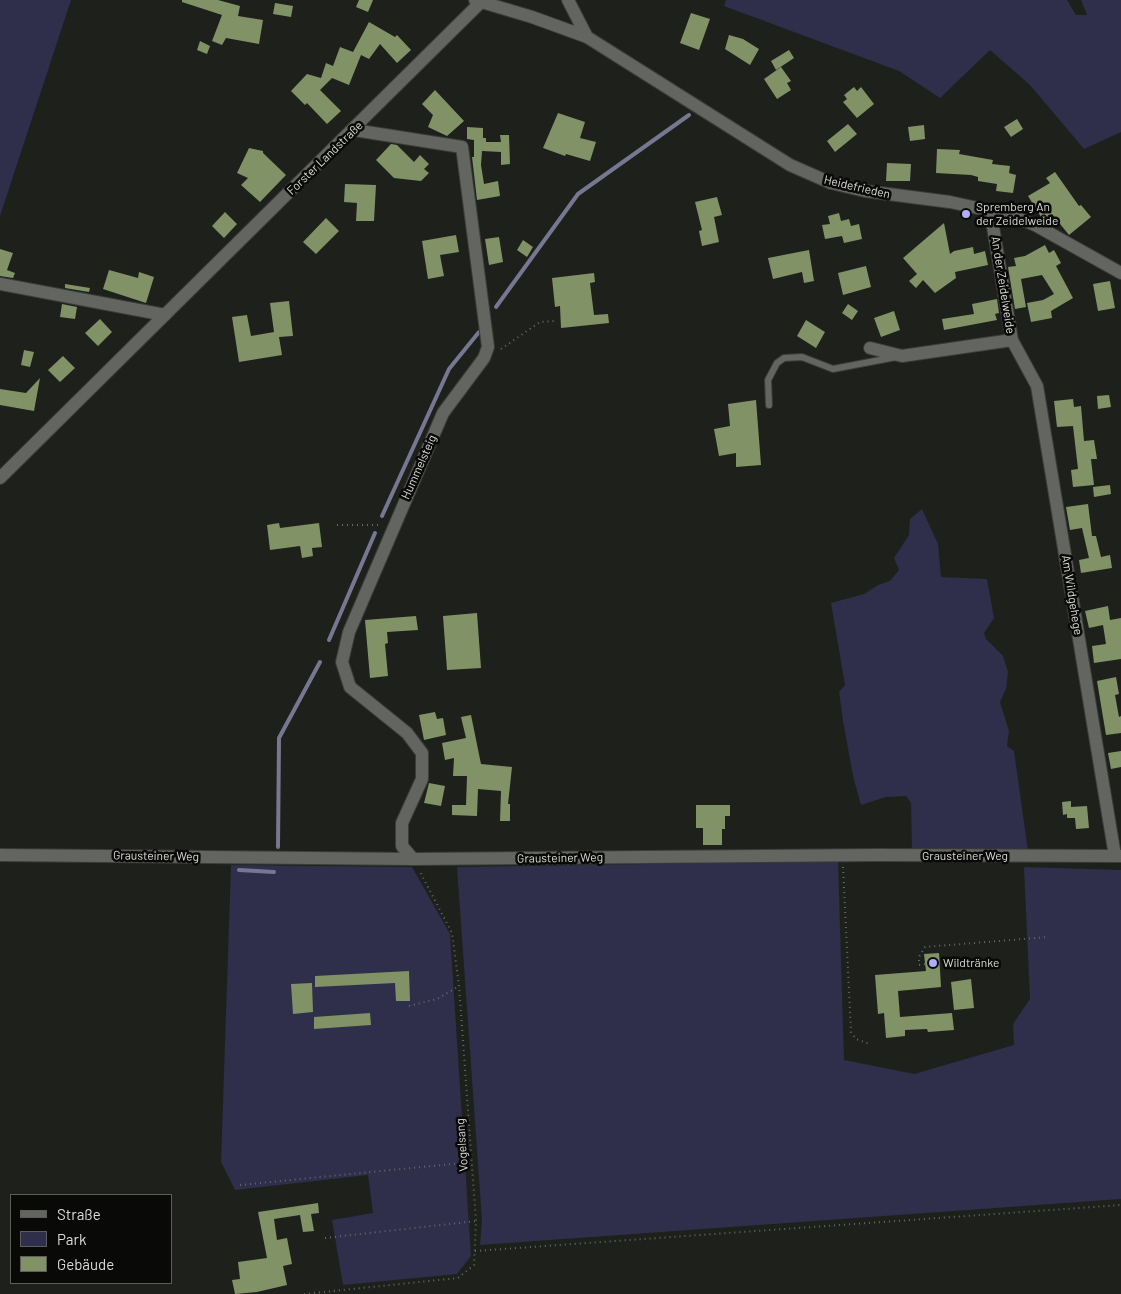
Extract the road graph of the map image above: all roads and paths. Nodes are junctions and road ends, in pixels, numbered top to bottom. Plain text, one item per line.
1 (568, 0) edge
2 (480, 1) edge
3 (587, 37) junction
4 (354, 130) junction
5 (993, 210) junction
6 (1121, 273) edge
7 (0, 284) edge
8 (165, 315) junction
9 (555, 321) dead end
10 (1012, 340) junction
11 (488, 347) junction
12 (870, 348) dead end
13 (902, 356) junction
14 (769, 405) dead end
15 (0, 478) edge
16 (337, 525) dead end
17 (394, 525) junction
18 (0, 855) edge
19 (842, 855) junction
20 (1118, 856) edge
21 (413, 860) junction
22 (1048, 937) dead end
23 (925, 964) dead end
24 (458, 986) junction
25 (409, 1006) dead end
26 (869, 1044) dead end
27 (472, 1162) junction
28 (240, 1185) dead end
29 (1121, 1205) edge
30 (476, 1221) junction
31 (325, 1238) dead end
32 (475, 1251) junction
33 (304, 1294) edge

1 - 3 street
2 - 3 street, Heidefrieden
2 - 4 street, Forster Landstraße
3 - 5 street, Heidefrieden
4 - 8 street, Forster Landstraße
4 - 11 street
5 - 6 street, Heidefrieden
5 - 10 street, An der Zeidelweide
7 - 8 street
8 - 15 street, Forster Landstraße
9 - 11 path
10 - 13 street, An der Zeidelweide
10 - 20 street, Am Wildgehege
11 - 17 street, Hummelsteig
12 - 13 street, An der Zeidelweide
13 - 14 lane, An der Zeidelweide
16 - 17 path
17 - 21 street, Hummelsteig
18 - 21 street, Grausteiner Weg
19 - 20 street, Grausteiner Weg
19 - 21 street, Grausteiner Weg
19 - 26 path
21 - 24 path, Vogelsang
22 - 23 path
24 - 25 path
24 - 27 path, Vogelsang
27 - 28 path
27 - 30 path, Vogelsang
29 - 32 path
30 - 31 path
30 - 32 path, Vogelsang
32 - 33 path, Vogelsang

